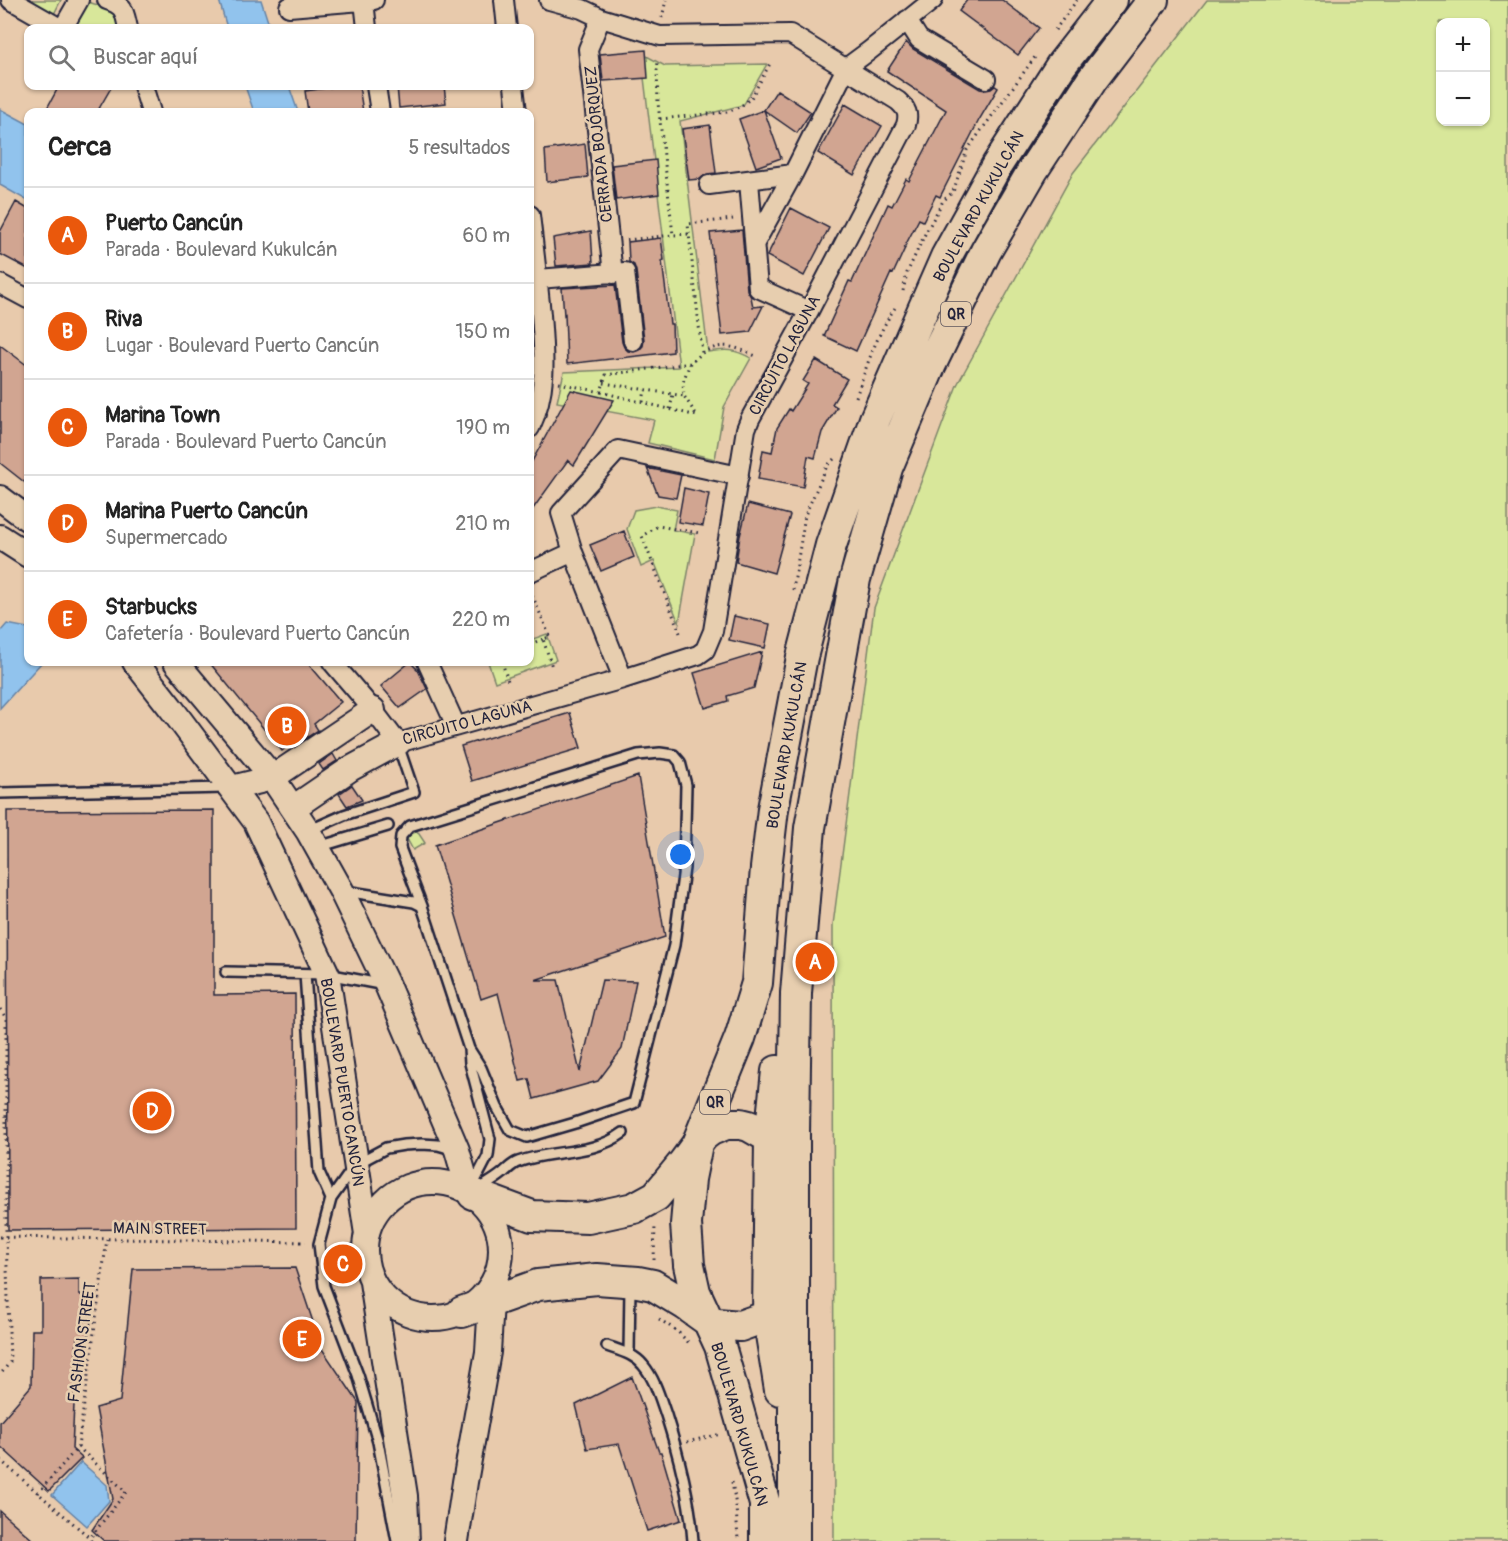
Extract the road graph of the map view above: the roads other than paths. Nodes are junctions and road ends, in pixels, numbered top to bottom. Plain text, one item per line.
1 (11, 0) edge
2 (79, 0) edge
3 (107, 0) edge
4 (504, 0) edge
5 (549, 0) edge
6 (933, 0) edge
7 (1112, 0) edge
8 (1153, 0) edge
9 (369, 1) edge
10 (289, 7) dead end
11 (601, 18) junction
12 (907, 20) junction
13 (55, 24) edge
14 (64, 24) edge
15 (127, 24) edge
16 (368, 24) edge
17 (507, 24) edge
18 (846, 68) junction
19 (986, 79) dead end
20 (144, 90) edge
21 (377, 90) edge
22 (514, 90) edge
23 (150, 108) edge
24 (379, 108) edge
25 (517, 108) edge
26 (793, 174) junction
27 (749, 181) junction
28 (709, 185) dead end
29 (755, 243) junction
30 (534, 250) edge
31 (613, 273) junction
32 (538, 279) junction
33 (0, 284) edge
34 (24, 297) edge
35 (808, 311) junction
36 (633, 342) dead end
37 (534, 419) edge
38 (739, 476) junction
39 (0, 498) edge
40 (24, 516) edge
41 (0, 537) edge
42 (24, 552) edge
43 (573, 552) junction
44 (534, 570) edge
45 (138, 666) edge
46 (179, 666) edge
47 (335, 666) edge
48 (427, 666) edge
49 (623, 680) junction
50 (373, 710) junction
51 (456, 726) junction
52 (398, 743) junction
53 (272, 778) junction
54 (232, 788) junction
55 (0, 793) edge
56 (293, 807) junction
57 (388, 826) dead end
58 (313, 839) junction
59 (341, 890) junction
60 (422, 906) junction
61 (226, 972) dead end
62 (316, 974) junction
63 (387, 985) junction
64 (796, 993) junction
65 (469, 1049) junction
66 (622, 1133) dead end
67 (770, 1138) junction
68 (697, 1144) junction
69 (457, 1150) junction
70 (356, 1164) junction
71 (471, 1193) junction
72 (331, 1199) junction
73 (367, 1234) junction
74 (371, 1280) junction
75 (630, 1281) junction
76 (492, 1293) junction
77 (462, 1312) joint
78 (768, 1316) junction
79 (707, 1320) junction
80 (607, 1346) dead end
81 (629, 1353) junction
82 (794, 1439) junction
83 (397, 1541) edge
84 (407, 1541) edge
85 (456, 1541) edge
86 (693, 1541) edge
87 (765, 1541) edge
88 (794, 1541) edge

1 - 13 street
2 - 14 street
3 - 15 street
4 - 17 street
5 - 11 street, CIRCUITO LAGUNA
6 - 12 street
7 - 68 main road, BOULEVARD KUKULCÁN / QR
8 - 64 main road, BOULEVARD KUKULCÁN / QR
9 - 10 street
9 - 16 street
11 - 18 street, CIRCUITO LAGUNA
11 - 31 street, CERRADA BOJÓRQUEZ
12 - 18 street
12 - 19 street
18 - 26 street
18 - 35 street, CIRCUITO LAGUNA
20 - 23 street
21 - 24 street
22 - 25 street
26 - 27 street
26 - 29 street
27 - 28 street
27 - 29 street
29 - 35 street
30 - 32 street
31 - 32 street
31 - 36 street
32 - 37 street
33 - 34 street
35 - 38 street, CIRCUITO LAGUNA
38 - 43 street
38 - 49 street, CIRCUITO LAGUNA
39 - 40 street
41 - 42 street
43 - 44 street
43 - 49 street
45 - 54 street, BOULEVARD PUERTO CANCÚN
46 - 53 street
47 - 50 street, CIRCUITO LAGUNA
48 - 51 street
49 - 51 street, CIRCUITO LAGUNA
50 - 52 street, CIRCUITO LAGUNA
50 - 53 street
51 - 52 street, CIRCUITO LAGUNA
52 - 56 street
52 - 58 lane
53 - 54 street
53 - 56 street
54 - 55 lane
54 - 62 street, BOULEVARD PUERTO CANCÚN
56 - 58 street
57 - 58 lane
58 - 59 street
59 - 60 lane
59 - 63 street
60 - 65 lane
60 - 65 lane
61 - 62 lane
62 - 63 lane
62 - 70 street, BOULEVARD PUERTO CANCÚN
62 - 72 lane
63 - 69 street
64 - 67 main road
64 - 82 main road, BOULEVARD KUKULCÁN / QR
65 - 71 lane
66 - 71 lane
67 - 68 main road
67 - 78 main road
68 - 71 main road
68 - 79 main road, BOULEVARD KUKULCÁN / QR
69 - 70 lane
69 - 71 street
70 - 72 lane
70 - 73 street, BOULEVARD PUERTO CANCÚN
71 - 73 street
71 - 76 street
72 - 83 lane
73 - 74 street
74 - 77 street
74 - 84 street
75 - 76 main road
75 - 79 main road
75 - 81 lane
76 - 77 main road
76 - 85 street
78 - 79 main road
78 - 82 main road
79 - 87 main road, BOULEVARD KUKULCÁN / QR
80 - 81 lane
81 - 86 lane
82 - 88 main road, BOULEVARD KUKULCÁN / QR

